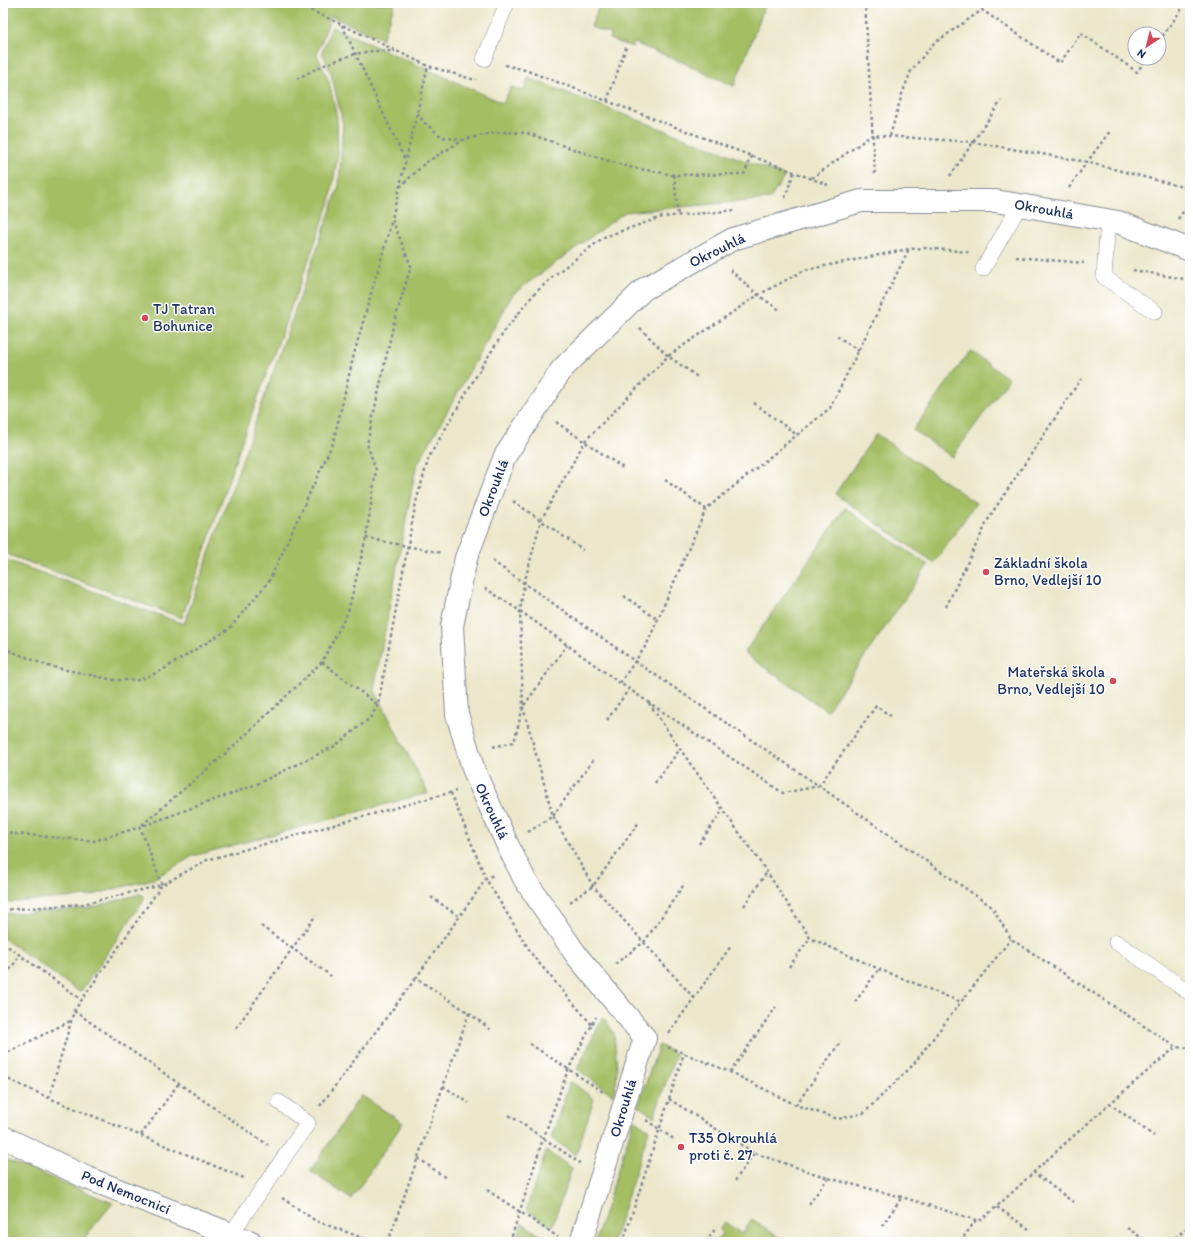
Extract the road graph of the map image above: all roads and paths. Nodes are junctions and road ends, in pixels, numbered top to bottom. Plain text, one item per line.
1 (294, 3) edge
2 (507, 3) edge
3 (865, 3) edge
4 (1186, 3) edge
5 (342, 25) junction
6 (1167, 30) edge
7 (627, 45) dead end
8 (397, 51) junction
9 (356, 55) junction
10 (484, 59) joint
11 (1127, 65) edge
12 (428, 66) junction
13 (1128, 66) edge
14 (1141, 66) edge
15 (524, 70) dead end
16 (297, 79) dead end
17 (1001, 100) dead end
18 (607, 101) junction
19 (416, 113) junction
20 (1111, 130) dead end
21 (872, 135) junction
22 (890, 136) junction
23 (463, 140) junction
24 (972, 142) junction
25 (752, 156) junction
26 (405, 160) junction
27 (1087, 162) junction
28 (794, 172) junction
29 (674, 175) junction
30 (812, 178) junction
31 (399, 187) junction
32 (1190, 189) edge
33 (780, 201) dead end
34 (869, 201) junction
35 (933, 201) junction
36 (1020, 205) junction
37 (738, 210) dead end
38 (1054, 211) junction
39 (678, 216) junction
40 (392, 220) junction
41 (1108, 220) junction
42 (909, 249) junction
43 (1190, 250) edge
44 (710, 252) junction
45 (991, 254) junction
46 (1105, 265) junction
47 (983, 269) dead end
48 (1190, 280) edge
49 (758, 295) junction
50 (623, 309) junction
51 (781, 311) dead end
52 (1155, 312) dead end
53 (837, 336) dead end
54 (859, 351) junction
55 (668, 356) junction
56 (699, 378) dead end
57 (1081, 379) dead end
58 (754, 403) dead end
59 (536, 408) junction
60 (797, 435) junction
61 (584, 441) junction
62 (623, 468) dead end
63 (665, 480) dead end
64 (493, 487) junction
65 (706, 508) junction
66 (541, 520) junction
67 (366, 538) junction
68 (408, 546) junction
69 (583, 550) dead end
70 (467, 559) junction
71 (524, 584) junction
72 (624, 596) dead end
73 (946, 608) dead end
74 (520, 611) junction
75 (657, 619) junction
76 (567, 645) junction
77 (3, 648) edge
78 (635, 661) junction
79 (322, 662) junction
80 (620, 683) junction
81 (629, 689) junction
82 (647, 701) junction
83 (378, 705) junction
84 (523, 707) junction
85 (891, 716) dead end
86 (607, 720) dead end
87 (680, 749) junction
88 (593, 760) dead end
89 (474, 771) junction
90 (655, 783) dead end
91 (819, 786) junction
92 (450, 793) junction
93 (723, 810) junction
94 (553, 816) junction
95 (639, 822) dead end
96 (140, 827) junction
97 (3, 832) edge
98 (699, 844) dead end
99 (512, 854) junction
100 (767, 872) junction
101 (486, 880) junction
102 (685, 883) dead end
103 (162, 885) junction
104 (593, 886) junction
105 (431, 897) dead end
106 (744, 906) dead end
107 (3, 910) edge
108 (316, 915) dead end
109 (550, 916) junction
110 (460, 917) junction
111 (261, 926) dead end
112 (810, 938) junction
113 (1012, 939) junction
114 (644, 942) junction
115 (1116, 942) dead end
116 (3, 943) edge
117 (731, 946) dead end
118 (293, 948) junction
119 (20, 955) junction
120 (789, 967) dead end
121 (879, 969) junction
122 (331, 976) dead end
123 (416, 978) junction
124 (595, 978) junction
125 (3, 980) edge
126 (1190, 993) edge
127 (610, 996) junction
128 (694, 998) junction
129 (82, 1000) junction
130 (854, 1002) dead end
131 (961, 1002) junction
132 (776, 1007) dead end
133 (74, 1011) junction
134 (469, 1013) junction
135 (72, 1020) junction
136 (592, 1025) junction
137 (236, 1028) dead end
138 (491, 1030) dead end
139 (653, 1041) junction
140 (841, 1041) dead end
141 (530, 1044) dead end
142 (1176, 1047) junction
143 (1190, 1049) edge
144 (684, 1053) junction
145 (3, 1055) edge
146 (568, 1070) junction
147 (730, 1072) junction
148 (3, 1077) edge
149 (179, 1083) junction
150 (444, 1086) junction
151 (49, 1098) junction
152 (669, 1099) junction
153 (279, 1102) dead end
154 (469, 1103) dead end
155 (1109, 1104) junction
156 (796, 1105) junction
157 (624, 1106) junction
158 (510, 1115) dead end
159 (308, 1123) junction
160 (659, 1128) junction
161 (141, 1135) junction
162 (1154, 1136) dead end
163 (3, 1137) edge
164 (543, 1139) junction
165 (675, 1140) dead end
166 (754, 1153) junction
167 (285, 1156) junction
168 (418, 1158) junction
169 (1033, 1172) junction
170 (601, 1177) junction
171 (446, 1178) dead end
172 (828, 1178) junction
173 (735, 1181) dead end
174 (264, 1186) junction
175 (487, 1190) dead end
176 (902, 1196) junction
177 (1072, 1202) dead end
178 (809, 1204) dead end
179 (997, 1207) junction
180 (520, 1212) junction
181 (976, 1220) junction
182 (1190, 1225) edge
183 (882, 1226) dead end
184 (716, 1228) dead end
185 (1127, 1228) dead end
186 (1029, 1229) dead end
187 (241, 1238) edge
188 (558, 1238) dead end
189 (374, 1242) edge
190 (388, 1242) edge
191 (510, 1242) edge
192 (581, 1242) edge
193 (623, 1242) edge
194 (706, 1242) edge
195 (960, 1242) edge
196 (1148, 1242) edge
197 (1171, 1242) edge

1 - 5 path
2 - 10 lane
3 - 21 path
4 - 6 path
5 - 8 path
5 - 9 path
7 - 18 path
8 - 9 path
8 - 12 path
9 - 16 path
9 - 26 path
10 - 12 path
11 - 22 path
12 - 19 path
13 - 14 path
15 - 18 path
17 - 24 path
18 - 25 path
19 - 23 path
19 - 26 path
20 - 27 path
21 - 22 path
21 - 30 path
21 - 34 path
22 - 24 path
23 - 29 path
23 - 31 path
24 - 27 path
24 - 35 path
25 - 28 path
25 - 29 path
26 - 31 path
27 - 32 path
27 - 38 path
28 - 30 path
28 - 33 path
29 - 39 path
30 - 34 path
31 - 40 path
34 - 35 street, Okrouhlá
34 - 44 street, Okrouhlá
35 - 36 street, Okrouhlá
36 - 38 street, Okrouhlá
36 - 45 lane
37 - 39 path
38 - 41 street, Okrouhlá
39 - 68 path
40 - 67 path
40 - 77 path
41 - 43 street, Okrouhlá
41 - 46 lane
42 - 45 path
42 - 49 path
42 - 54 path
44 - 49 path
44 - 50 street, Okrouhlá
45 - 46 path
45 - 47 lane
46 - 48 path
46 - 52 lane
49 - 51 path
49 - 55 path
50 - 55 path
50 - 59 street, Okrouhlá
53 - 54 path
54 - 60 path
55 - 56 path
55 - 61 path
57 - 73 path
58 - 60 path
59 - 61 path
59 - 64 street, Okrouhlá
60 - 65 path
61 - 62 path
61 - 66 path
63 - 65 path
64 - 66 path
64 - 70 street, Okrouhlá
65 - 75 path
66 - 69 path
66 - 71 path
67 - 68 path
67 - 79 path
68 - 70 path
68 - 83 path
70 - 71 path
70 - 74 path
70 - 89 street, Okrouhlá
71 - 74 path
71 - 78 path
72 - 75 path
74 - 76 path
74 - 84 path
75 - 78 path
76 - 80 path
76 - 84 path
78 - 80 path
78 - 91 path
79 - 83 path
79 - 96 path
80 - 81 path
81 - 82 path
81 - 86 path
82 - 87 path
82 - 91 path
83 - 96 path
84 - 89 path
84 - 94 path
85 - 91 path
87 - 90 path
87 - 93 path
88 - 94 path
89 - 92 path
89 - 99 street, Okrouhlá
91 - 113 path
92 - 101 path
92 - 103 path
93 - 98 path
93 - 100 path
94 - 99 path
94 - 104 path
95 - 104 path
96 - 97 path
96 - 103 path
99 - 101 path
99 - 109 street, Okrouhlá
100 - 106 path
100 - 112 path
101 - 110 path
101 - 136 path
102 - 114 path
103 - 107 path
103 - 129 path
104 - 109 path
104 - 114 path
105 - 110 path
108 - 118 path
109 - 124 street, Okrouhlá
110 - 123 path
111 - 118 path
112 - 120 path
112 - 121 path
113 - 131 path
113 - 142 path
114 - 124 path
114 - 128 path
115 - 126 lane
116 - 119 path
117 - 128 path
118 - 122 path
118 - 137 path
119 - 125 path
119 - 129 path
121 - 130 path
121 - 131 path
123 - 134 path
123 - 159 path
124 - 127 street, Okrouhlá
127 - 136 path
127 - 139 street, Okrouhlá
128 - 139 path
129 - 133 path
131 - 156 path
132 - 147 path
133 - 135 path
133 - 149 path
134 - 138 path
134 - 150 path
135 - 145 path
135 - 151 path
136 - 146 path
139 - 144 path
139 - 157 street, Okrouhlá
140 - 156 path
141 - 146 path
142 - 143 path
142 - 155 path
144 - 147 path
144 - 152 path
146 - 157 path
146 - 164 path
147 - 156 path
148 - 151 path
149 - 161 path
149 - 167 path
150 - 154 path
150 - 168 path
151 - 161 path
152 - 160 path
152 - 166 path
153 - 159 lane
155 - 162 path
155 - 169 path
157 - 160 path
157 - 170 street, Okrouhlá
158 - 164 path
159 - 167 lane
160 - 165 path
160 - 193 path
161 - 174 path
163 - 187 street, Pod Nemocnicí
164 - 170 path
164 - 180 path
166 - 172 path
166 - 173 path
167 - 174 lane
168 - 171 path
168 - 190 path
169 - 177 path
169 - 179 path
170 - 192 street, Okrouhlá
172 - 176 path
172 - 178 path
174 - 187 lane
174 - 189 path
175 - 180 path
176 - 181 path
176 - 183 path
179 - 181 path
179 - 186 path
180 - 188 path
180 - 191 path
181 - 195 path
182 - 197 path
184 - 194 path
185 - 196 path

